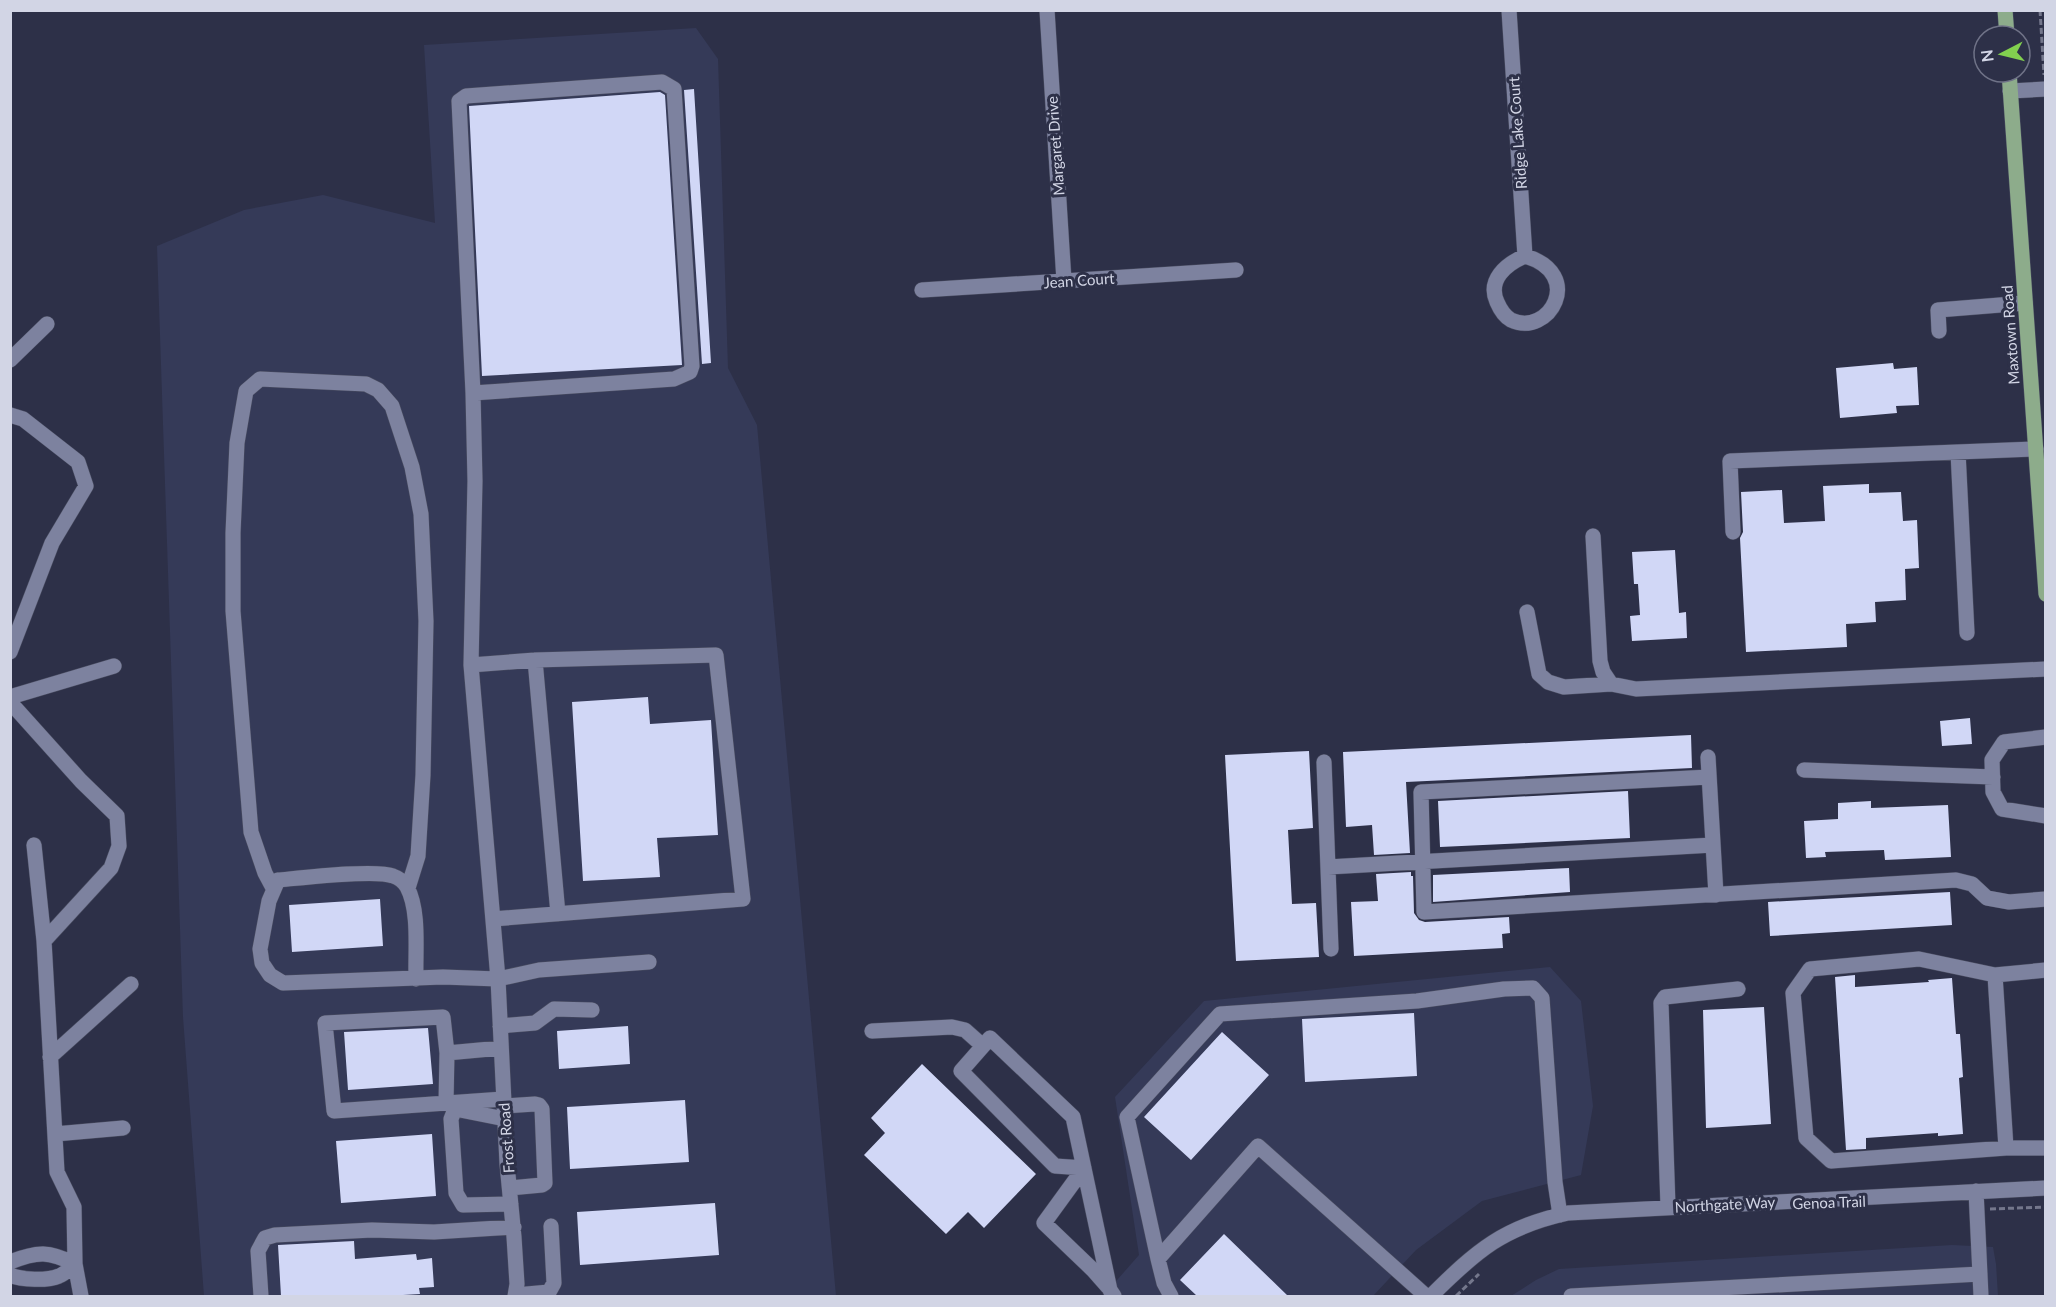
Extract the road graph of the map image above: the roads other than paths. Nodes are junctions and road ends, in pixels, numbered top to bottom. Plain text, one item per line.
1 (1047, 10) edge
2 (1509, 10) edge
3 (2010, 84) edge
4 (2045, 89) edge
5 (2010, 91) junction
6 (1525, 256) junction
7 (1236, 270) dead end
8 (1064, 281) junction
9 (922, 290) dead end
10 (2025, 303) junction
11 (47, 324) dead end
12 (1940, 331) dead end
13 (10, 360) edge
14 (473, 393) junction
15 (10, 415) edge
16 (2036, 449) junction
17 (1958, 452) junction
18 (1733, 532) dead end
19 (1593, 536) dead end
20 (2046, 594) edge
21 (1527, 612) dead end
22 (1967, 633) dead end
23 (10, 652) edge
24 (535, 660) junction
25 (471, 665) junction
26 (114, 666) dead end
27 (2046, 669) edge
28 (1611, 684) junction
29 (10, 697) edge
30 (10, 702) edge
31 (2046, 737) edge
32 (1708, 757) dead end
33 (1324, 762) dead end
34 (1804, 770) dead end
35 (1709, 777) junction
36 (1993, 777) junction
37 (2046, 816) edge
38 (34, 845) dead end
39 (1713, 845) junction
40 (1423, 862) junction
41 (1328, 867) junction
42 (273, 888) junction
43 (408, 888) junction
44 (1716, 895) junction
45 (2046, 899) edge
46 (558, 914) junction
47 (493, 919) junction
48 (44, 941) junction
49 (1331, 949) dead end
50 (649, 962) dead end
51 (2046, 970) edge
52 (1995, 975) junction
53 (416, 979) junction
54 (498, 979) junction
55 (131, 984) dead end
56 (1738, 989) dead end
57 (592, 1011) dead end
58 (500, 1026) junction
59 (872, 1031) dead end
60 (983, 1046) junction
61 (501, 1048) junction
62 (447, 1053) junction
63 (50, 1057) junction
64 (446, 1103) junction
65 (504, 1108) junction
66 (123, 1128) dead end
67 (55, 1134) junction
68 (2006, 1148) junction
69 (2046, 1148) edge
70 (1084, 1168) junction
71 (2046, 1188) edge
72 (1976, 1191) junction
73 (511, 1196) junction
74 (1668, 1206) junction
75 (1560, 1215) junction
76 (551, 1226) dead end
77 (514, 1227) junction
78 (1158, 1259) junction
79 (10, 1262) edge
80 (75, 1264) junction
81 (1980, 1274) junction
82 (10, 1275) edge
83 (1112, 1293) edge
84 (516, 1295) edge
85 (81, 1296) edge
86 (261, 1296) edge
87 (1171, 1296) edge
88 (1426, 1296) edge
89 (1431, 1296) edge
90 (1571, 1296) edge
91 (1981, 1296) edge

1 - 8 street, Margaret Drive
2 - 6 street, Ridge Lake Court
3 - 5 main road, Maxtown Road
4 - 5 street
5 - 10 main road, Maxtown Road
6 - 6 street
7 - 8 street, Jean Court
8 - 9 street, Jean Court
10 - 12 street
10 - 16 main road, Maxtown Road
11 - 13 street
14 - 14 street, Frost Road
14 - 25 street, Frost Road
15 - 23 street
16 - 17 street
16 - 20 main road, Maxtown Road
17 - 18 street
17 - 22 street
19 - 28 street
21 - 28 street
24 - 25 street
24 - 46 street
24 - 46 street
25 - 47 street, Frost Road
26 - 29 street
27 - 28 street
30 - 48 street
31 - 36 street
32 - 35 street
33 - 41 street
34 - 36 street
35 - 39 street
35 - 40 street
36 - 37 street
38 - 48 street
39 - 40 street
39 - 44 street
40 - 41 street
40 - 44 street
41 - 49 street
42 - 43 street
42 - 43 street
42 - 53 street
43 - 53 street
44 - 45 street
46 - 47 street
47 - 54 street, Frost Road
48 - 63 street
50 - 54 street
51 - 52 street
52 - 68 street
52 - 68 street
53 - 54 street
54 - 58 street, Frost Road
55 - 63 street
56 - 74 street
57 - 58 street
58 - 61 street, Frost Road
59 - 60 street
60 - 70 street
60 - 70 street
61 - 62 street
61 - 65 street, Frost Road
62 - 64 street
62 - 64 street
63 - 67 street
64 - 65 street
65 - 73 street, Frost Road
65 - 73 street
65 - 73 street
66 - 67 street
67 - 80 street
68 - 69 street
70 - 83 street
70 - 83 street
71 - 72 street, Northgate Way
72 - 74 street, Northgate Way
72 - 81 street
73 - 77 street, Frost Road
74 - 75 street, Northgate Way
75 - 78 street
75 - 89 street, Northgate Way
76 - 84 street
77 - 84 street, Frost Road
77 - 86 street
78 - 87 street
78 - 88 street
79 - 80 street
80 - 82 street
80 - 85 street
81 - 90 street
81 - 91 street

